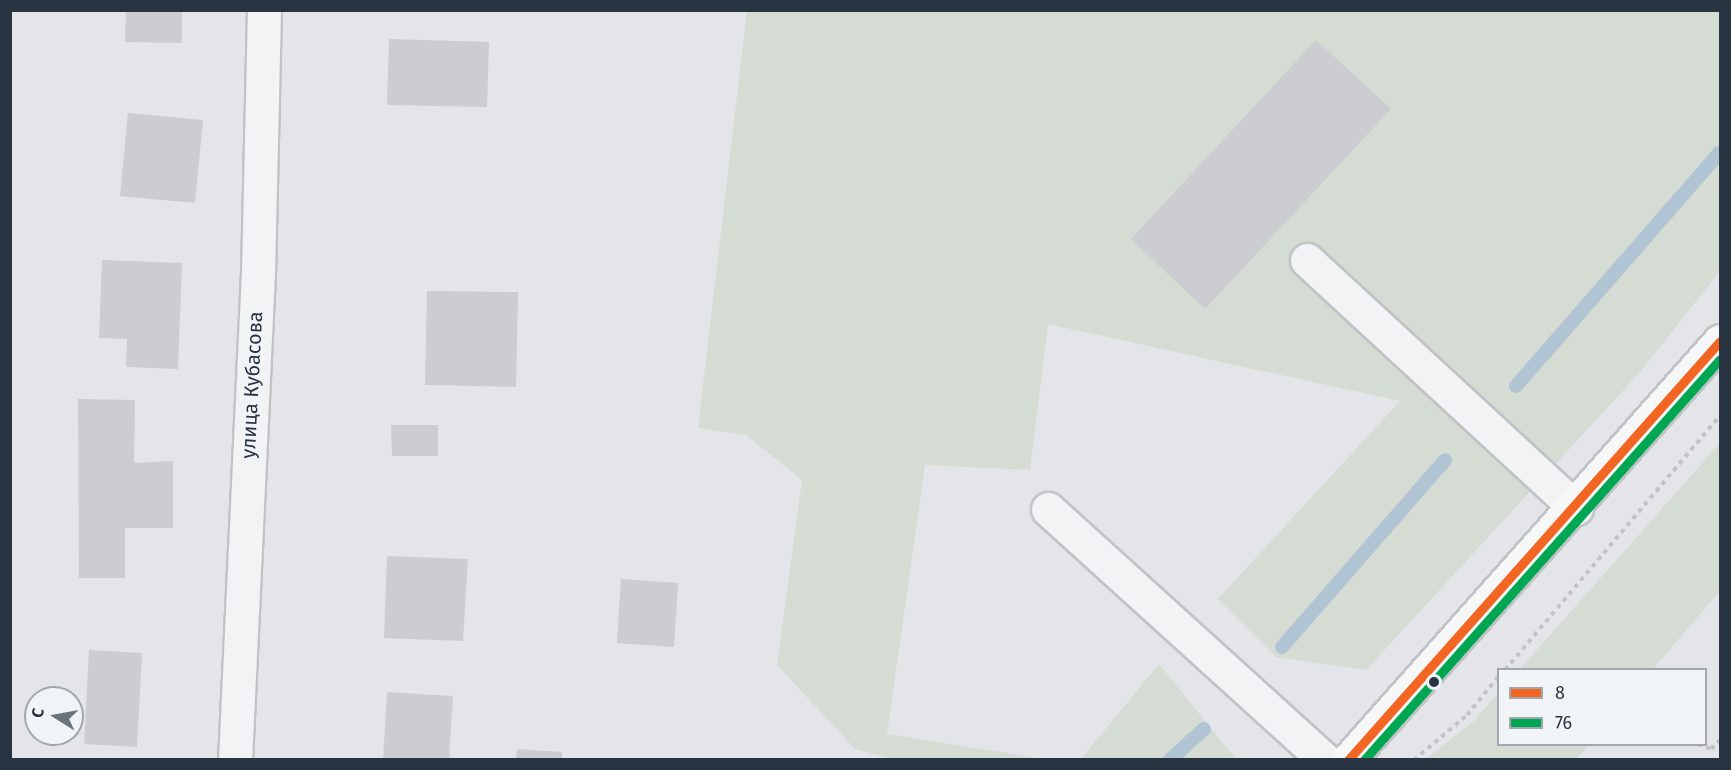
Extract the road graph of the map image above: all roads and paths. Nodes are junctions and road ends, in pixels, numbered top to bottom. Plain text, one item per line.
1 (264, 10) edge
2 (1306, 260) dead end
3 (1720, 341) edge
4 (1720, 416) edge
5 (1576, 508) junction
6 (1047, 509) dead end
7 (1506, 668) edge
8 (1497, 678) edge
9 (1720, 740) edge
10 (1703, 746) edge
11 (235, 759) edge
12 (1325, 759) edge
13 (1348, 759) edge
14 (1414, 759) edge

1 - 11 street, улица Кубасова
2 - 5 street
3 - 5 main road
4 - 7 path
5 - 13 main road
6 - 12 street
8 - 14 path
9 - 10 path

